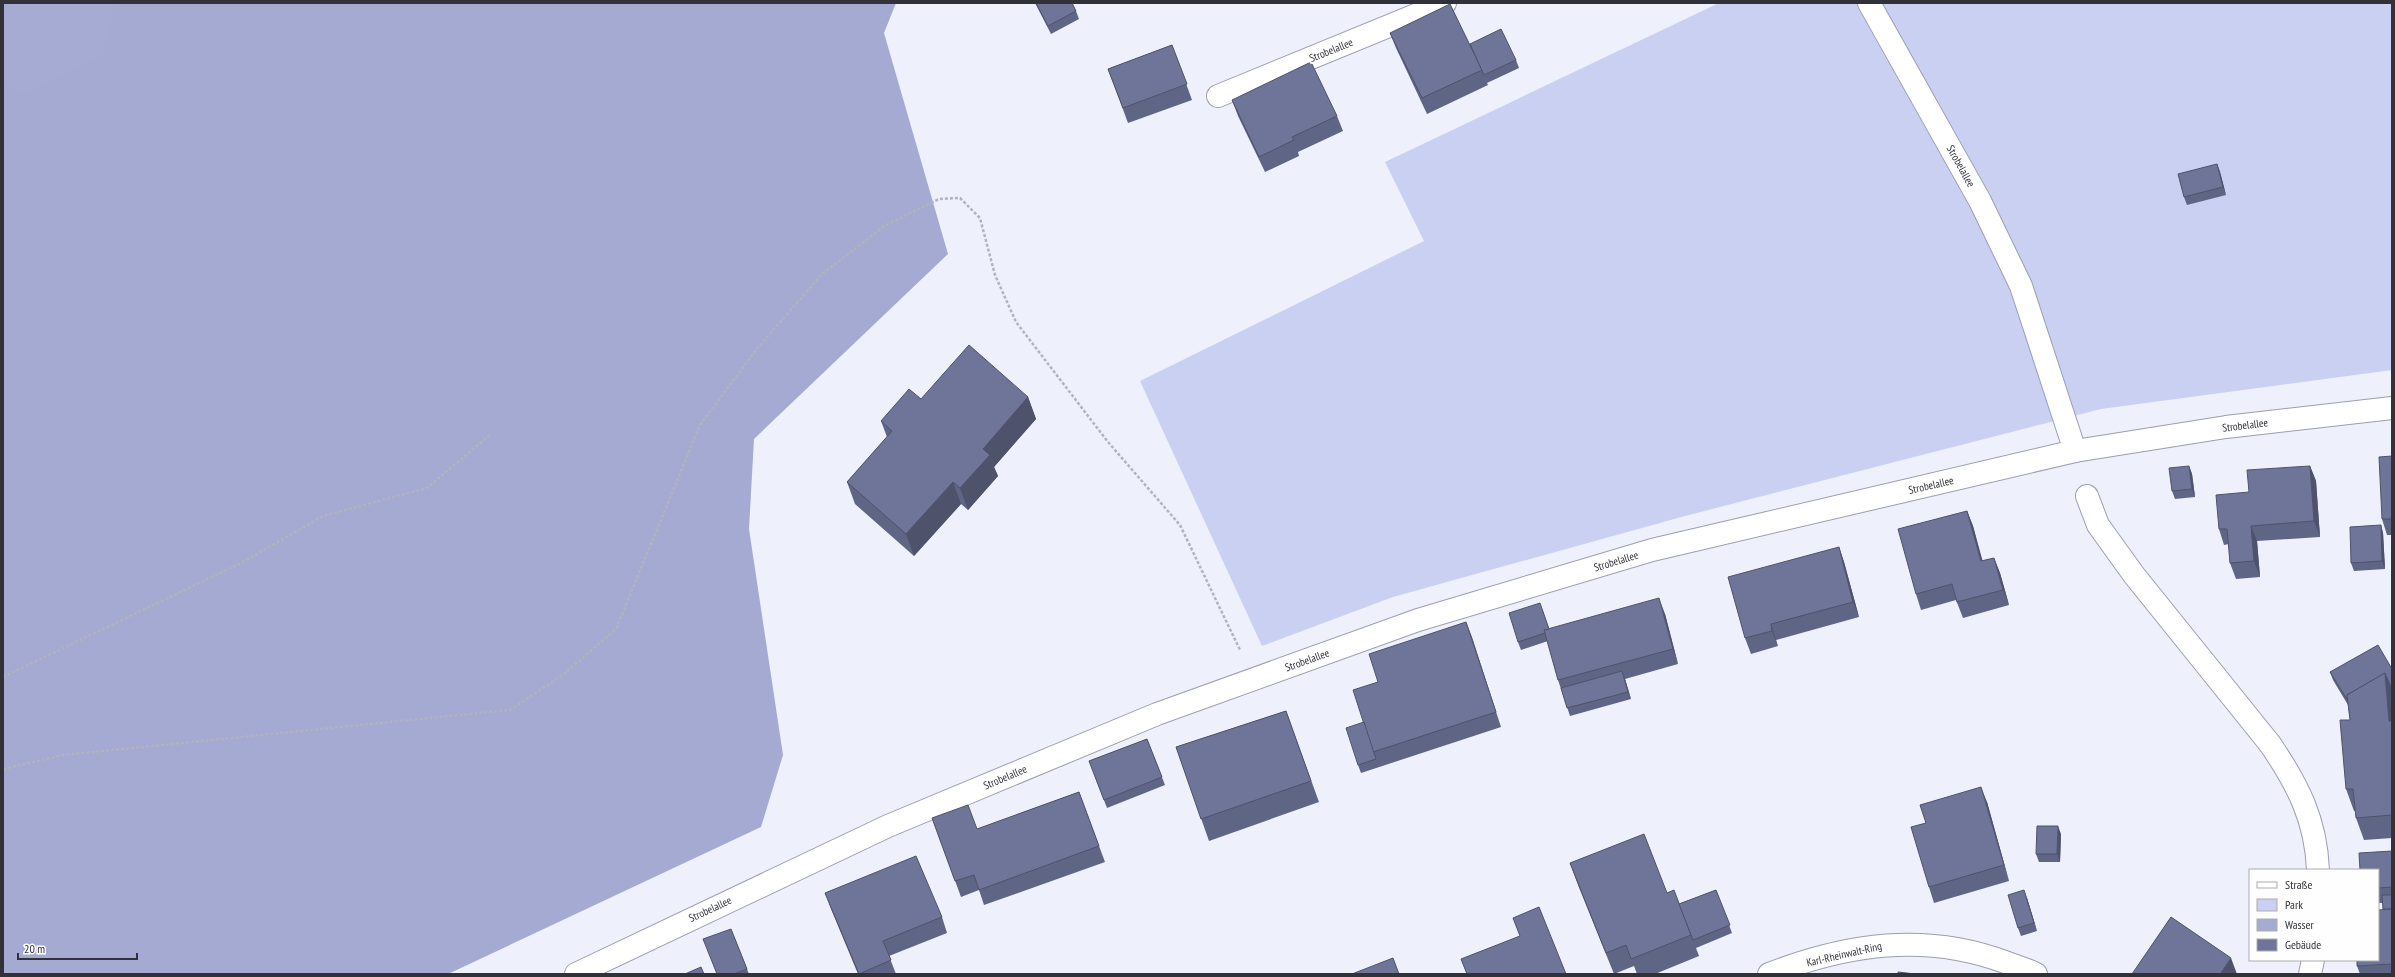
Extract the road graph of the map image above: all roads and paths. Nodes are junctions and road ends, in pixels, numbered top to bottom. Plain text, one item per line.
1 (1445, 3) edge
2 (1869, 3) edge
3 (1218, 96) dead end
4 (2392, 408) edge
5 (491, 434) dead end
6 (2075, 451) junction
7 (2087, 496) dead end
8 (3, 677) edge
9 (1254, 680) junction
10 (3, 769) edge
11 (2318, 869) edge
12 (2313, 961) edge
13 (576, 974) edge
14 (1769, 974) edge
15 (2036, 974) edge
16 (2310, 974) edge

1 - 3 street, Strobelallee
2 - 6 street, Strobelallee
4 - 6 street, Strobelallee
5 - 8 path
6 - 9 street, Strobelallee
7 - 11 street
9 - 10 path
9 - 13 street, Strobelallee
12 - 16 street
14 - 15 street, Karl-Rheinwalt-Ring

